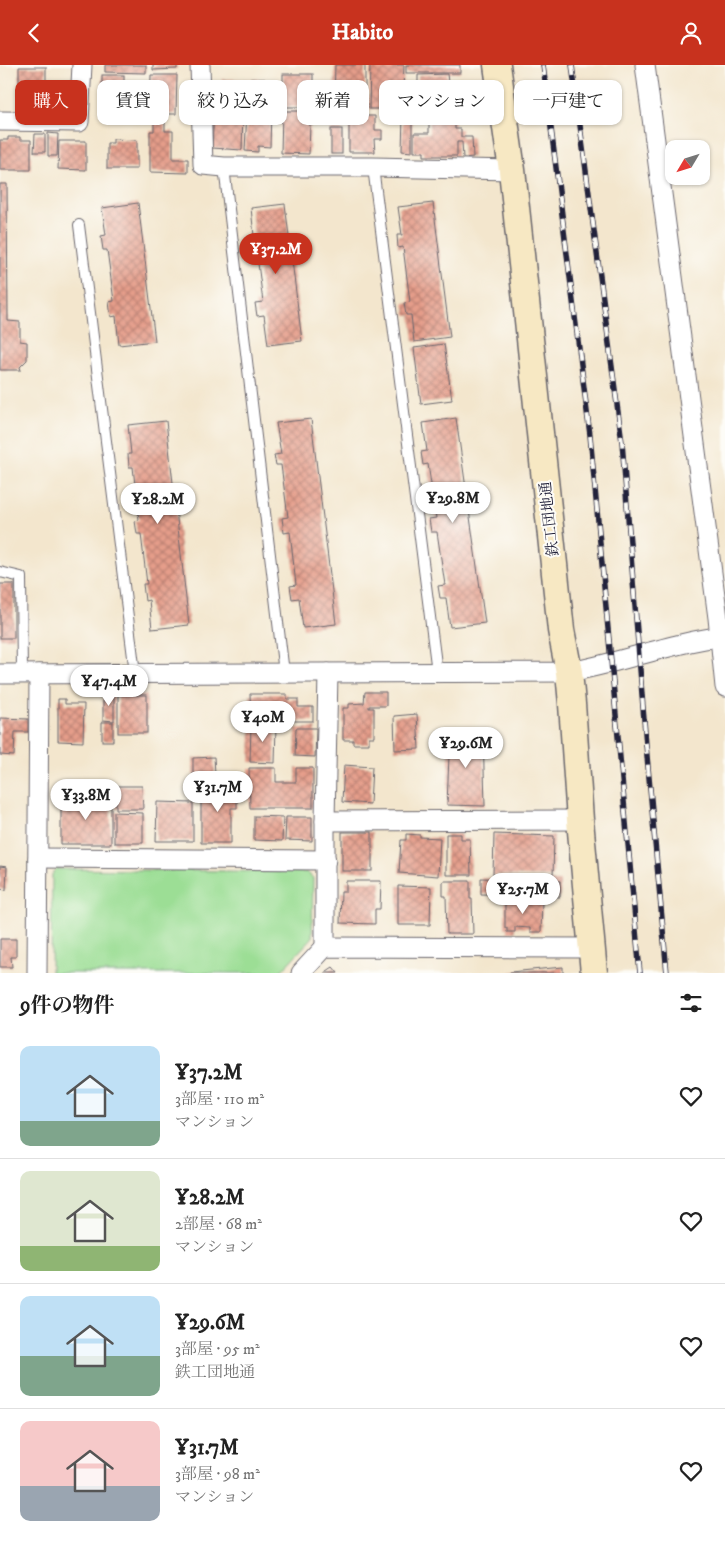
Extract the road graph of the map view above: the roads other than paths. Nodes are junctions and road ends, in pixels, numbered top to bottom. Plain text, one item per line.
1 (82, 65) edge
2 (200, 65) edge
3 (497, 65) edge
4 (645, 65) edge
5 (0, 121) edge
6 (224, 167) junction
7 (373, 167) junction
8 (512, 170) junction
9 (79, 225) dead end
10 (0, 572) edge
11 (723, 636) edge
12 (437, 672) junction
13 (569, 672) junction
14 (135, 673) junction
15 (284, 673) junction
16 (328, 673) junction
17 (0, 674) edge
18 (31, 674) junction
19 (725, 687) edge
20 (580, 820) junction
21 (325, 821) junction
22 (38, 858) junction
23 (326, 860) junction
24 (326, 947) junction
25 (593, 960) edge
26 (36, 973) edge
27 (301, 973) edge

1 - 5 street
2 - 6 street
3 - 8 street, 鉄工団地通
4 - 11 street
6 - 7 street
6 - 15 lane
7 - 8 street
7 - 12 lane
8 - 13 street, 鉄工団地通
9 - 14 lane
10 - 18 lane
11 - 13 street
11 - 19 street
12 - 13 street
12 - 16 street
13 - 20 street, 鉄工団地通
14 - 15 street
14 - 18 street
15 - 16 street
16 - 21 street
17 - 18 street
18 - 22 street
20 - 21 street
20 - 25 street, 鉄工団地通
21 - 23 street
22 - 23 street
22 - 26 street
23 - 24 street
24 - 25 street
24 - 27 street

